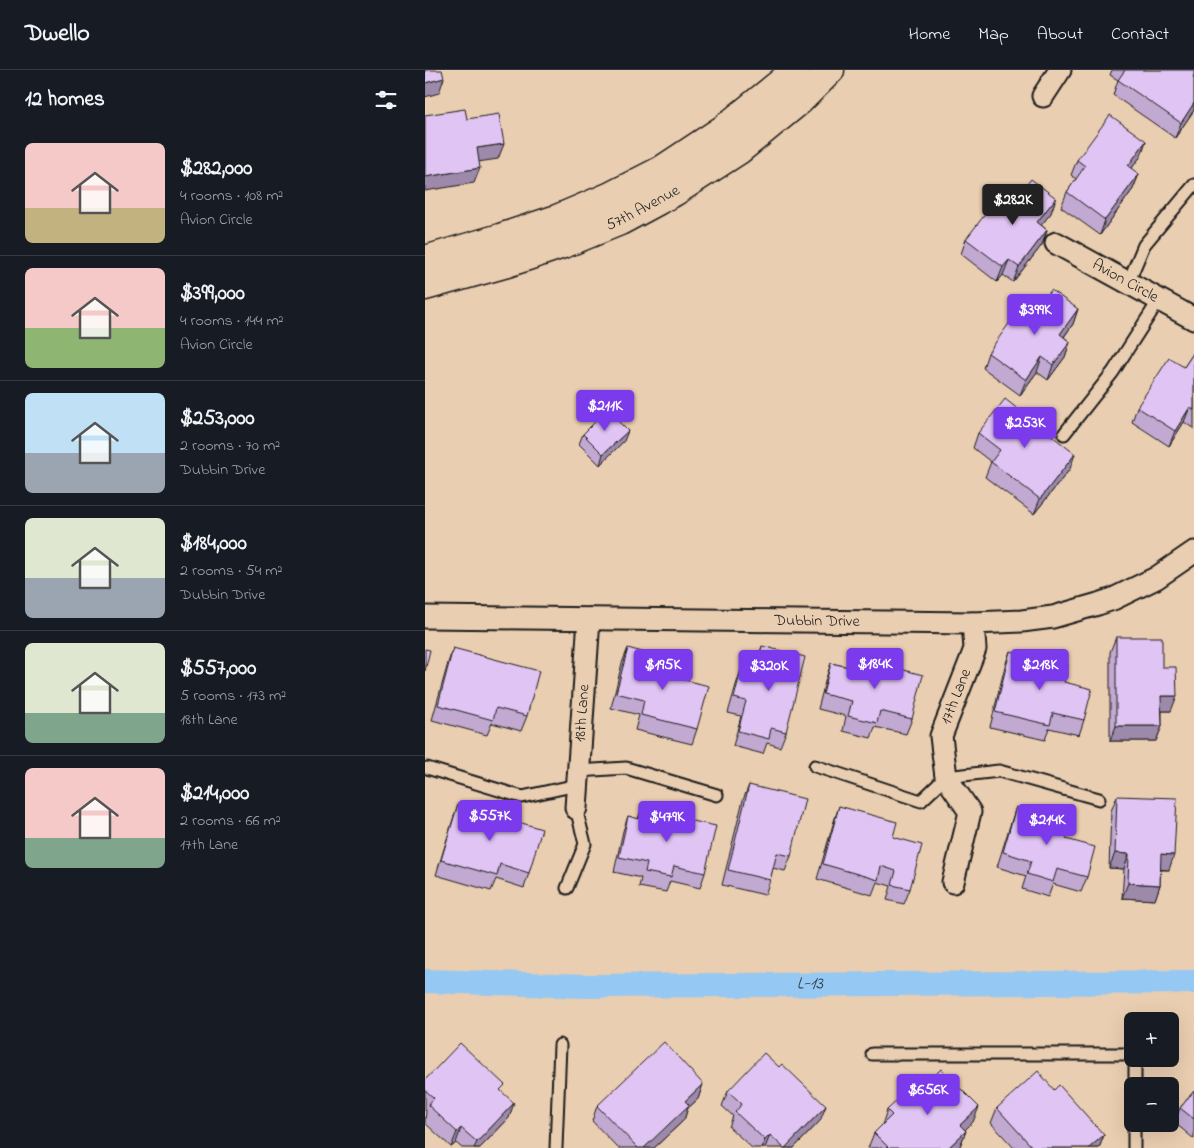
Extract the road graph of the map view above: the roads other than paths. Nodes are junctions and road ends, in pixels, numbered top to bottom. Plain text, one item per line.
1 (794, 70) edge
2 (831, 70) edge
3 (1060, 70) edge
4 (1043, 96) dead end
5 (1194, 185) edge
6 (1056, 243) dead end
7 (425, 260) edge
8 (1127, 283) junction
9 (425, 286) edge
10 (1159, 300) junction
11 (1194, 319) edge
12 (1064, 434) dead end
13 (1194, 552) edge
14 (425, 617) edge
15 (589, 619) junction
16 (973, 623) junction
17 (815, 766) dead end
18 (427, 768) dead end
19 (945, 777) junction
20 (578, 778) junction
21 (717, 795) dead end
22 (1099, 799) dead end
23 (576, 808) joint
24 (953, 882) dead end
25 (567, 888) dead end
26 (560, 1046) dead end
27 (872, 1054) dead end
28 (1124, 1054) edge
29 (1134, 1132) edge
30 (556, 1148) edge
31 (1134, 1148) edge

1 - 7 street, 57th Avenue
2 - 9 street, 57th Avenue
3 - 4 street
5 - 8 lane
6 - 8 street, Avion Circle
8 - 10 street, Avion Circle
10 - 11 street, Avion Circle
10 - 12 lane
13 - 16 street, Dubbin Drive
14 - 15 street, Dubbin Drive
15 - 16 street, Dubbin Drive
15 - 20 street, 18th Lane
16 - 19 street, 17th Lane
17 - 19 lane
18 - 20 lane
19 - 22 lane
19 - 24 street, 17th Lane
20 - 21 lane
20 - 23 street, 18th Lane
23 - 25 lane
26 - 30 lane
27 - 28 lane
29 - 31 lane

